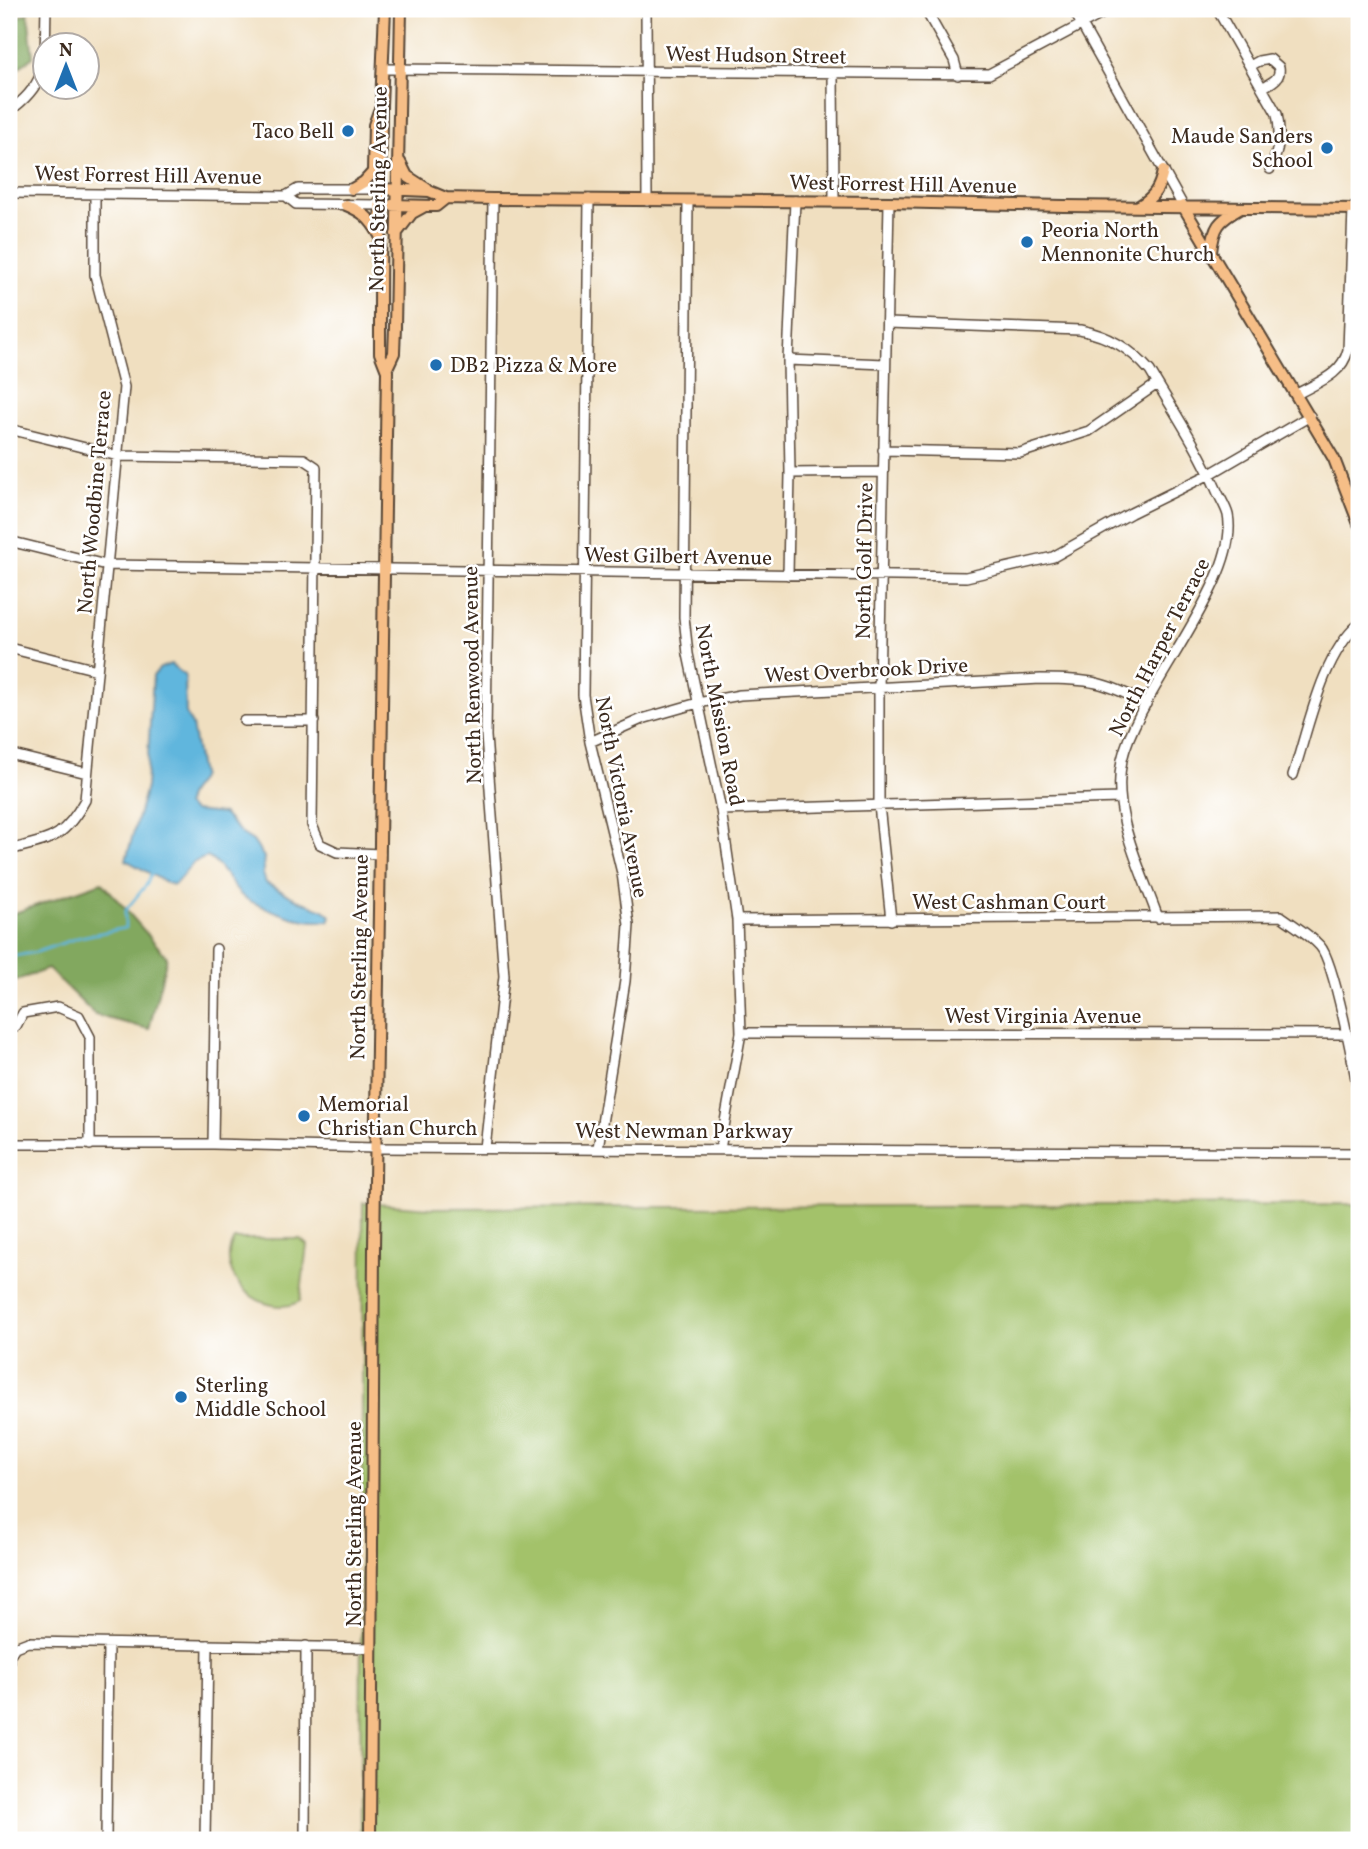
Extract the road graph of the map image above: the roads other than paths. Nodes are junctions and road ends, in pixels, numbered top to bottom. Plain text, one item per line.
1 (46, 9) edge
2 (385, 9) edge
3 (401, 9) edge
4 (646, 9) edge
5 (925, 9) edge
6 (1073, 9) edge
7 (1111, 9) edge
8 (1217, 9) edge
9 (1082, 25) junction
10 (1250, 66) junction
11 (384, 69) junction
12 (399, 70) junction
13 (647, 71) junction
14 (833, 74) junction
15 (958, 75) junction
16 (1262, 88) junction
17 (382, 105) junction
18 (9, 111) edge
19 (397, 156) junction
20 (1270, 169) dead end
21 (1163, 171) junction
22 (352, 189) junction
23 (381, 189) junction
24 (397, 190) junction
25 (429, 191) junction
26 (9, 193) edge
27 (95, 194) junction
28 (286, 196) junction
29 (446, 198) junction
30 (493, 199) junction
31 (589, 199) junction
32 (647, 201) junction
33 (688, 201) junction
34 (795, 201) junction
35 (834, 201) junction
36 (889, 202) junction
37 (346, 205) junction
38 (381, 205) junction
39 (397, 205) junction
40 (426, 206) junction
41 (1139, 206) junction
42 (1183, 206) junction
43 (1242, 208) junction
44 (1356, 209) edge
45 (396, 234) junction
46 (380, 236) junction
47 (1212, 252) junction
48 (888, 323) junction
49 (788, 360) junction
50 (885, 364) junction
51 (387, 368) junction
52 (1157, 384) junction
53 (1297, 394) junction
54 (1310, 416) junction
55 (9, 429) edge
56 (883, 450) junction
57 (118, 456) junction
58 (883, 472) junction
59 (790, 473) junction
60 (1210, 474) junction
61 (1359, 524) edge
62 (9, 541) edge
63 (106, 565) junction
64 (314, 568) junction
65 (384, 569) junction
66 (487, 571) junction
67 (586, 572) junction
68 (683, 575) junction
69 (788, 575) junction
70 (883, 577) junction
71 (1359, 624) edge
72 (9, 648) edge
73 (97, 670) junction
74 (879, 688) junction
75 (698, 703) junction
76 (1146, 704) junction
77 (244, 721) dead end
78 (314, 721) junction
79 (590, 741) junction
80 (9, 754) edge
81 (87, 773) junction
82 (1293, 775) dead end
83 (1121, 798) junction
84 (880, 805) junction
85 (721, 810) junction
86 (9, 850) edge
87 (380, 854) junction
88 (1158, 918) junction
89 (737, 920) junction
90 (891, 920) junction
91 (216, 949) dead end
92 (16, 1026) dead end
93 (741, 1033) junction
94 (1346, 1034) junction
95 (1359, 1097) edge
96 (9, 1144) edge
97 (213, 1144) junction
98 (90, 1145) junction
99 (375, 1148) junction
100 (485, 1148) junction
101 (598, 1148) junction
102 (720, 1149) junction
103 (1359, 1153) edge
104 (108, 1644) junction
105 (208, 1645) junction
106 (306, 1646) junction
107 (372, 1648) junction
108 (9, 1752) edge
109 (106, 1840) edge
110 (205, 1840) edge
111 (304, 1840) edge
112 (370, 1840) edge

1 - 18 street
2 - 11 main road, North Sterling Avenue
3 - 12 main road, North Sterling Avenue
4 - 13 street
5 - 15 street
6 - 9 street
7 - 9 street, West Hudson Street
8 - 10 street
9 - 15 street, West Hudson Street
9 - 21 street
10 - 16 street
10 - 16 street
11 - 12 street, West Hudson Street
11 - 17 main road, North Sterling Avenue
12 - 13 street, West Hudson Street
12 - 19 main road, North Sterling Avenue
13 - 14 street, West Hudson Street
13 - 32 street
14 - 15 street, West Hudson Street
14 - 35 street
16 - 20 street
17 - 22 main road
17 - 23 main road, North Sterling Avenue
19 - 24 main road, North Sterling Avenue
19 - 25 main road
21 - 41 main road
21 - 42 street
22 - 23 street, West Forrest Hill Avenue
22 - 28 street, West Forrest Hill Avenue
23 - 24 main road, West Forrest Hill Avenue
23 - 38 main road, North Sterling Avenue
24 - 25 main road, West Forrest Hill Avenue
24 - 39 main road, North Sterling Avenue
25 - 29 main road, West Forrest Hill Avenue
26 - 27 street, West Forrest Hill Avenue
27 - 28 street, West Forrest Hill Avenue
27 - 57 street, North Woodbine Terrace
28 - 37 street, West Forrest Hill Avenue
29 - 30 main road, West Forrest Hill Avenue
29 - 40 main road, West Forrest Hill Avenue
30 - 31 main road, West Forrest Hill Avenue
30 - 66 street, North Renwood Avenue
31 - 32 main road, West Forrest Hill Avenue
31 - 67 street, North Victoria Avenue
32 - 33 main road, West Forrest Hill Avenue
33 - 34 main road, West Forrest Hill Avenue
33 - 68 street, North Mission Road
34 - 35 main road, West Forrest Hill Avenue
34 - 49 street
35 - 36 main road, West Forrest Hill Avenue
36 - 41 main road, West Forrest Hill Avenue
36 - 48 street, North Golf Drive
37 - 38 street, West Forrest Hill Avenue
37 - 46 main road
38 - 39 main road, West Forrest Hill Avenue
38 - 46 main road, North Sterling Avenue
39 - 40 main road, West Forrest Hill Avenue
39 - 45 main road, North Sterling Avenue
40 - 45 main road
41 - 42 main road, West Forrest Hill Avenue
42 - 43 main road, West Forrest Hill Avenue
42 - 47 main road
43 - 44 main road, West Forrest Hill Avenue
43 - 47 main road
44 - 53 street
45 - 51 main road, North Sterling Avenue
46 - 51 main road, North Sterling Avenue
47 - 53 main road
48 - 50 street, North Golf Drive
48 - 52 street, North Harper Terrace
49 - 50 street
49 - 59 street
50 - 56 street, North Golf Drive
51 - 65 main road, North Sterling Avenue
52 - 56 street
52 - 60 street, North Harper Terrace
53 - 54 main road
54 - 60 street, West Gilbert Avenue
54 - 61 main road
55 - 57 street
56 - 58 street, North Golf Drive
57 - 63 street, North Woodbine Terrace
57 - 64 street
58 - 59 street
58 - 70 street, North Golf Drive
59 - 69 street
60 - 70 street, West Gilbert Avenue
60 - 76 street, North Harper Terrace
62 - 63 street, West Gilbert Avenue
63 - 64 street, West Gilbert Avenue
63 - 73 street, North Woodbine Terrace
64 - 65 street, West Gilbert Avenue
64 - 78 street
65 - 66 street, West Gilbert Avenue
65 - 87 main road, North Sterling Avenue
66 - 67 street, West Gilbert Avenue
66 - 100 street, North Renwood Avenue
67 - 68 street, West Gilbert Avenue
67 - 79 street, North Victoria Avenue
68 - 69 street, West Gilbert Avenue
68 - 75 street, North Mission Road
69 - 70 street, West Gilbert Avenue
70 - 74 street, North Golf Drive
71 - 82 street
72 - 73 street
73 - 81 street, North Woodbine Terrace
74 - 75 street, West Overbrook Drive
74 - 76 street, West Overbrook Drive
74 - 84 street, North Golf Drive
75 - 79 street, West Overbrook Drive
75 - 85 street, North Mission Road
76 - 83 street, North Harper Terrace
77 - 78 street
78 - 87 street
79 - 101 street, North Victoria Avenue
80 - 81 street
81 - 86 street, North Woodbine Terrace
83 - 84 street
83 - 88 street, North Harper Terrace
84 - 85 street
84 - 90 street, North Golf Drive
85 - 89 street, North Mission Road
87 - 99 main road, North Sterling Avenue
88 - 90 street, West Cashman Court
88 - 94 street, West Cashman Court
89 - 90 street, West Cashman Court
89 - 93 street, North Mission Road
91 - 97 street
92 - 98 street
93 - 94 street, West Virginia Avenue
93 - 102 street, North Mission Road
94 - 95 street
96 - 98 street, West Newman Parkway
97 - 98 street, West Newman Parkway
97 - 99 street, West Newman Parkway
99 - 100 street, West Newman Parkway
99 - 107 main road, North Sterling Avenue
100 - 101 street, West Newman Parkway
101 - 102 street, West Newman Parkway
102 - 103 street, West Newman Parkway
104 - 105 street
104 - 108 street
104 - 109 street
105 - 106 street
105 - 110 street
106 - 107 street
106 - 111 street
107 - 112 main road, North Sterling Avenue

